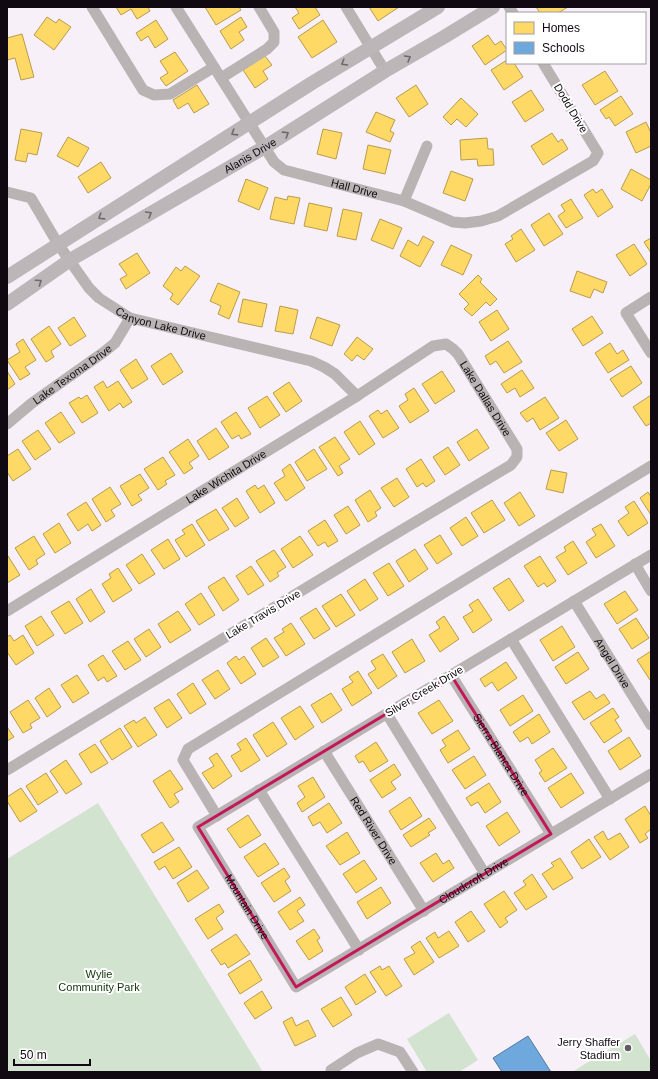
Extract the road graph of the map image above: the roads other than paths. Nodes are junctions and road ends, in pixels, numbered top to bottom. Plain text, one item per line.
1 (92, 7) edge
2 (176, 7) edge
3 (258, 7) edge
4 (346, 7) edge
5 (438, 7) edge
6 (493, 7) edge
7 (370, 48) junction
8 (544, 64) edge
9 (214, 67) junction
10 (385, 71) junction
11 (221, 78) junction
12 (250, 123) junction
13 (427, 146) dead end
14 (265, 147) junction
15 (598, 153) joint
16 (7, 192) edge
17 (404, 201) junction
18 (58, 244) junction
19 (70, 260) junction
20 (7, 277) edge
21 (651, 297) edge
22 (7, 304) edge
23 (130, 318) junction
24 (446, 344) joint
25 (651, 353) edge
26 (357, 396) junction
27 (7, 424) edge
28 (517, 457) joint
29 (651, 466) edge
30 (651, 555) edge
31 (635, 564) junction
32 (651, 590) edge
33 (574, 601) junction
34 (7, 611) edge
35 (511, 639) junction
36 (451, 675) junction
37 (387, 714) junction
38 (651, 725) edge
39 (324, 751) junction
40 (7, 770) edge
41 (651, 774) edge
42 (259, 790) junction
43 (610, 799) junction
44 (217, 816) junction
45 (198, 827) joint
46 (551, 834) junction
47 (485, 874) junction
48 (424, 911) junction
49 (358, 950) junction
50 (296, 987) joint
51 (333, 1072) edge
52 (413, 1072) edge

1 - 9 street
2 - 9 street, Hall Drive
3 - 11 street
4 - 7 street
5 - 7 main road
10 -> 6 main road, Alanis Drive
7 - 10 street
7 -> 12 main road
8 - 15 street, Dodd Drive
9 - 11 street, Hall Drive
14 -> 10 main road, Alanis Drive
11 - 12 street, Hall Drive
12 - 14 street, Hall Drive
12 -> 18 main road
13 - 17 street
14 - 17 street, Hall Drive
19 -> 14 main road, Alanis Drive
15 - 17 street, Hall Drive
16 - 18 street, Canyon Lake Drive
18 - 19 street, Canyon Lake Drive
18 - 20 main road
22 -> 19 main road, Alanis Drive
19 - 23 street, Canyon Lake Drive
21 - 25 street
23 - 26 street, Canyon Lake Drive
23 - 27 street, Lake Texoma Drive
24 - 26 street, Lake Wichita Drive
24 - 28 street, Lake Dallas Drive
26 - 34 street, Lake Wichita Drive
28 - 40 street, Lake Travis Drive
29 - 44 street
30 - 31 street, Silver Creek Drive
31 - 32 street
31 - 33 street, Silver Creek Drive
33 - 35 street, Silver Creek Drive
33 - 38 street, Angel Drive
35 - 36 street, Silver Creek Drive
35 - 43 street
36 - 37 street, Silver Creek Drive
36 - 46 street, Sierra Blanca Drive
37 - 39 street, Silver Creek Drive
37 - 47 street
39 - 42 street, Silver Creek Drive
39 - 48 street, Red River Drive
41 - 43 street, Cloudcroft Drive
42 - 44 street, Silver Creek Drive
42 - 49 street
43 - 46 street, Cloudcroft Drive
44 - 45 street, Silver Creek Drive
45 - 50 street, Mountain Drive
46 - 47 street, Cloudcroft Drive
47 - 48 street, Cloudcroft Drive
48 - 49 street, Cloudcroft Drive
49 - 50 street, Cloudcroft Drive
51 - 52 street

